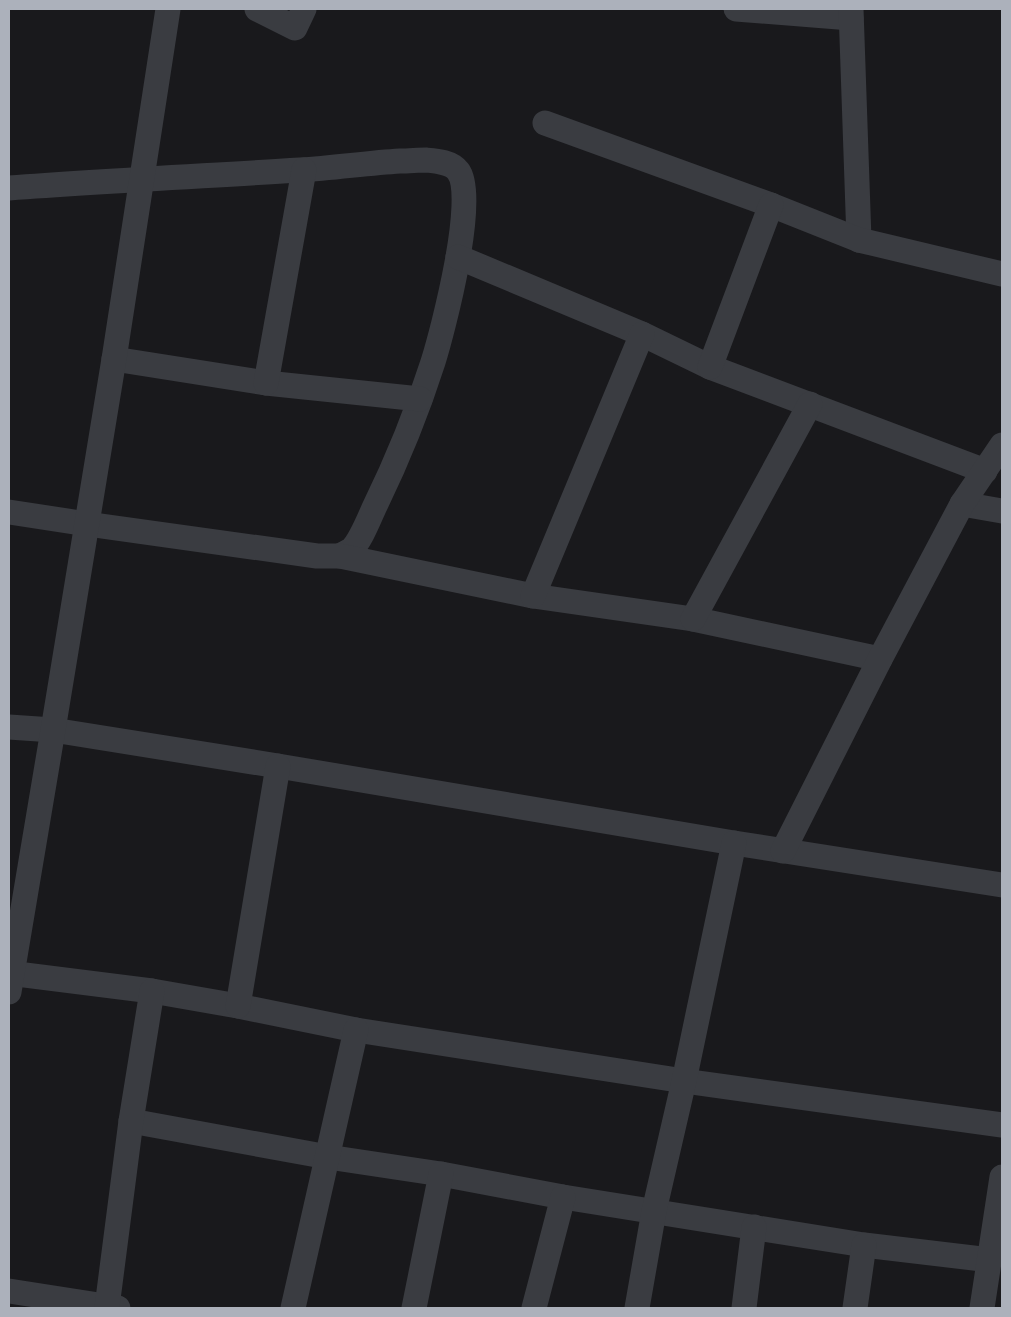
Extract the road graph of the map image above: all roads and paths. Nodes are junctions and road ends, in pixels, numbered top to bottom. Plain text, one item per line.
1 (168, 9) edge
2 (257, 9) edge
3 (304, 9) edge
4 (736, 9) edge
5 (851, 14) edge
6 (545, 123) dead end
7 (304, 170) junction
8 (142, 178) junction
9 (9, 188) edge
10 (771, 205) junction
11 (859, 240) junction
12 (458, 257) junction
13 (1002, 274) edge
14 (642, 334) junction
15 (114, 359) junction
16 (710, 367) junction
17 (266, 383) junction
18 (420, 399) junction
19 (810, 404) junction
20 (1002, 445) edge
21 (985, 471) junction
22 (962, 504) junction
23 (1002, 511) edge
24 (9, 512) edge
25 (87, 524) junction
26 (340, 556) junction
27 (533, 596) junction
28 (693, 619) junction
29 (880, 659) junction
30 (9, 727) edge
31 (53, 730) junction
32 (278, 766) junction
33 (734, 843) junction
34 (783, 851) junction
35 (1002, 885) edge
36 (10, 979) edge
37 (152, 991) junction
38 (238, 1006) junction
39 (356, 1030) junction
40 (684, 1081) junction
41 (131, 1121) junction
42 (1002, 1126) edge
43 (328, 1157) junction
44 (441, 1174) junction
45 (1002, 1177) edge
46 (563, 1197) junction
47 (654, 1212) junction
48 (754, 1227) junction
49 (864, 1244) junction
50 (990, 1260) junction
51 (9, 1291) edge
52 (113, 1308) edge
53 (293, 1308) edge
54 (414, 1308) edge
55 (534, 1308) edge
56 (636, 1308) edge
57 (744, 1308) edge
58 (855, 1308) edge
59 (982, 1308) edge

1 - 8 street
2 - 3 street
4 - 5 street
5 - 11 street
6 - 10 street
7 - 8 street
7 - 12 street
7 - 17 street
8 - 9 street
8 - 15 street
10 - 11 street
10 - 16 street
11 - 13 street
12 - 14 street
12 - 18 street
14 - 16 street
14 - 27 street
15 - 17 street
15 - 25 street
16 - 19 street
17 - 18 street
18 - 26 street
19 - 21 street
19 - 28 street
20 - 21 street
21 - 22 street
22 - 23 street
22 - 29 street
24 - 25 street
25 - 26 street
25 - 31 street
26 - 27 street
27 - 28 street
28 - 29 street
29 - 34 street
30 - 31 street
31 - 32 street
31 - 36 street
32 - 33 street
32 - 38 street
33 - 34 street
33 - 40 street
34 - 35 street
36 - 37 street
37 - 38 street
37 - 41 street
38 - 39 street
39 - 40 street
39 - 43 street
40 - 42 street
40 - 47 street
41 - 43 street
41 - 52 street
43 - 44 street
43 - 53 street
44 - 46 street
44 - 54 street
45 - 50 street
46 - 47 street
46 - 55 street
47 - 48 street
47 - 56 street
48 - 49 street
48 - 57 street
49 - 50 street
49 - 58 street
50 - 59 street
51 - 52 street

